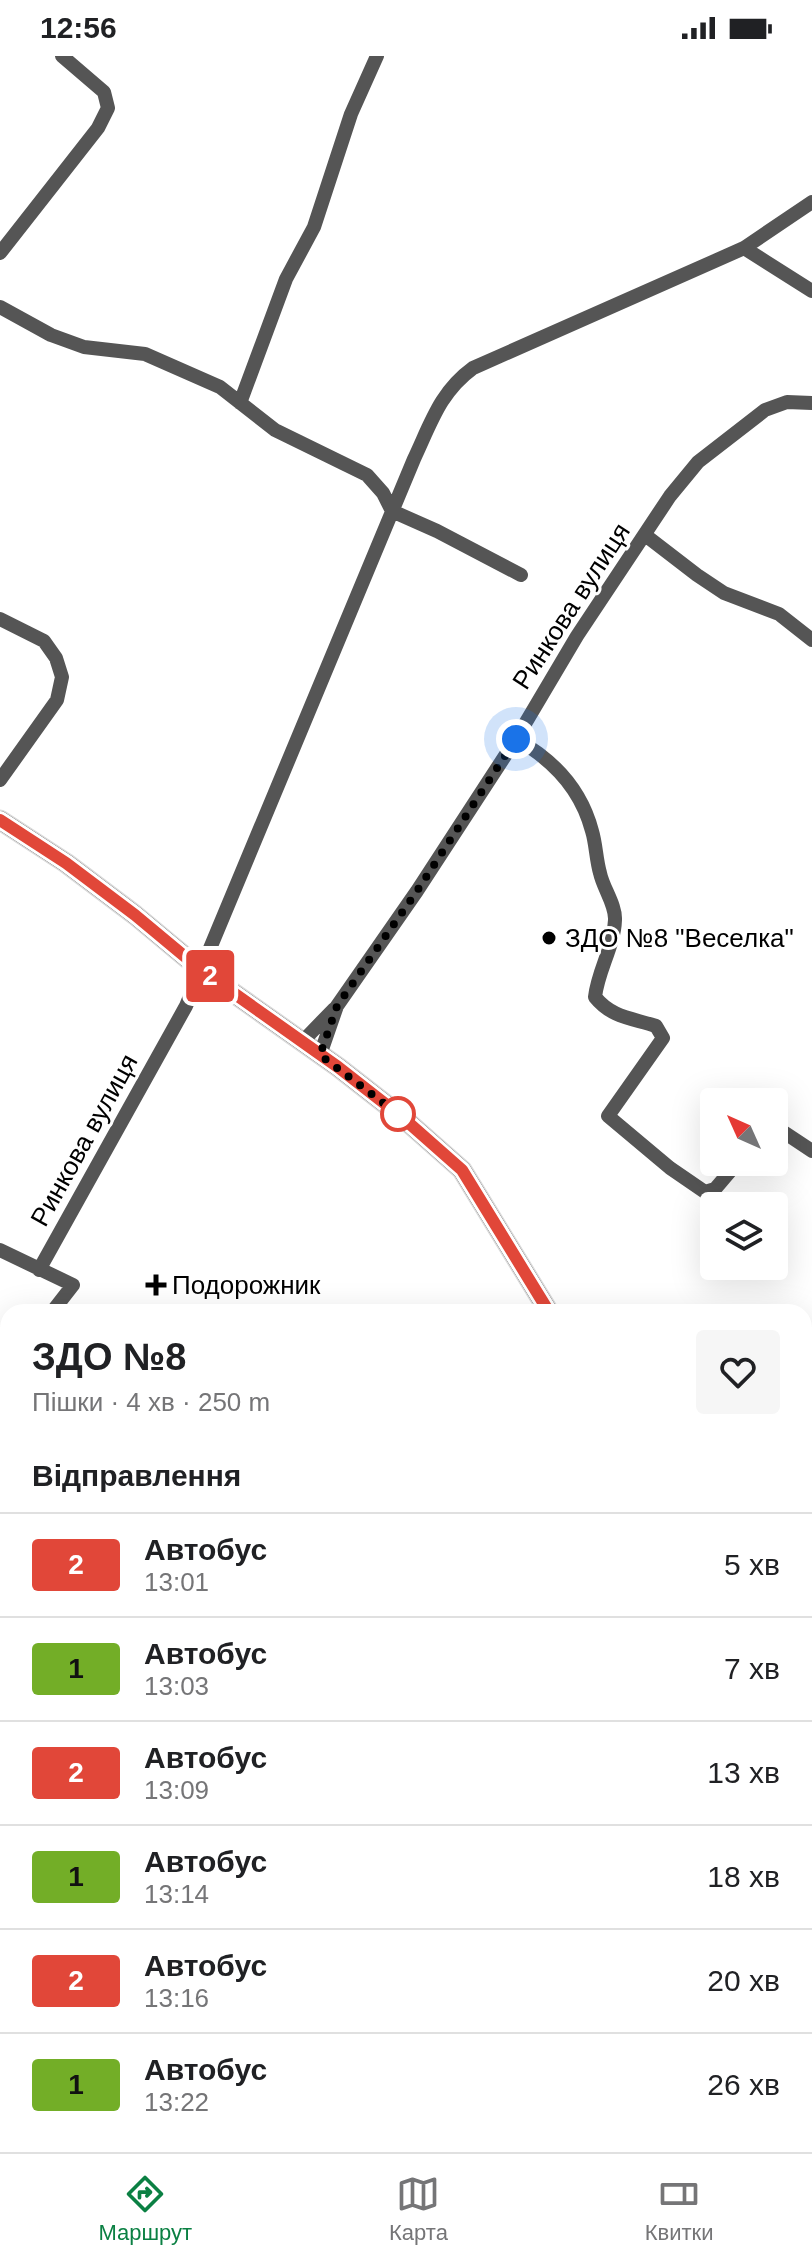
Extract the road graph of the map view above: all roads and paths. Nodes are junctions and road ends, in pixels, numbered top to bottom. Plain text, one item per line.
1 (62, 56) edge
2 (377, 56) edge
3 (812, 202) edge
4 (744, 248) junction
5 (1, 249) edge
6 (812, 291) edge
7 (0, 307) edge
8 (240, 403) junction
9 (812, 403) edge
10 (392, 511) junction
11 (645, 535) junction
12 (521, 575) dead end
13 (0, 619) edge
14 (812, 640) edge
15 (516, 739) junction
16 (0, 780) edge
17 (0, 820) edge
18 (201, 970) junction
19 (337, 1006) junction
20 (302, 1042) junction
21 (320, 1055) junction
22 (788, 1135) edge
23 (812, 1151) edge
24 (726, 1176) edge
25 (0, 1250) edge
26 (39, 1270) junction
27 (58, 1304) edge
28 (544, 1304) edge

1 - 5 street
2 - 8 street
3 - 4 street, Ринкова вулиця
4 - 6 street
4 - 10 street, Ринкова вулиця
7 - 8 street
8 - 10 street
9 - 11 street, Ринкова вулиця
10 - 12 street
10 - 18 street, Ринкова вулиця
11 - 14 street
11 - 15 street, Ринкова вулиця
13 - 16 street
15 - 19 street, Ринкова вулиця
15 - 24 street
17 - 18 main road
18 - 20 main road
18 - 26 street, Ринкова вулиця
19 - 20 street
19 - 21 street, Ринкова вулиця
20 - 21 main road
21 - 28 main road
22 - 23 street
25 - 26 street
26 - 27 street

